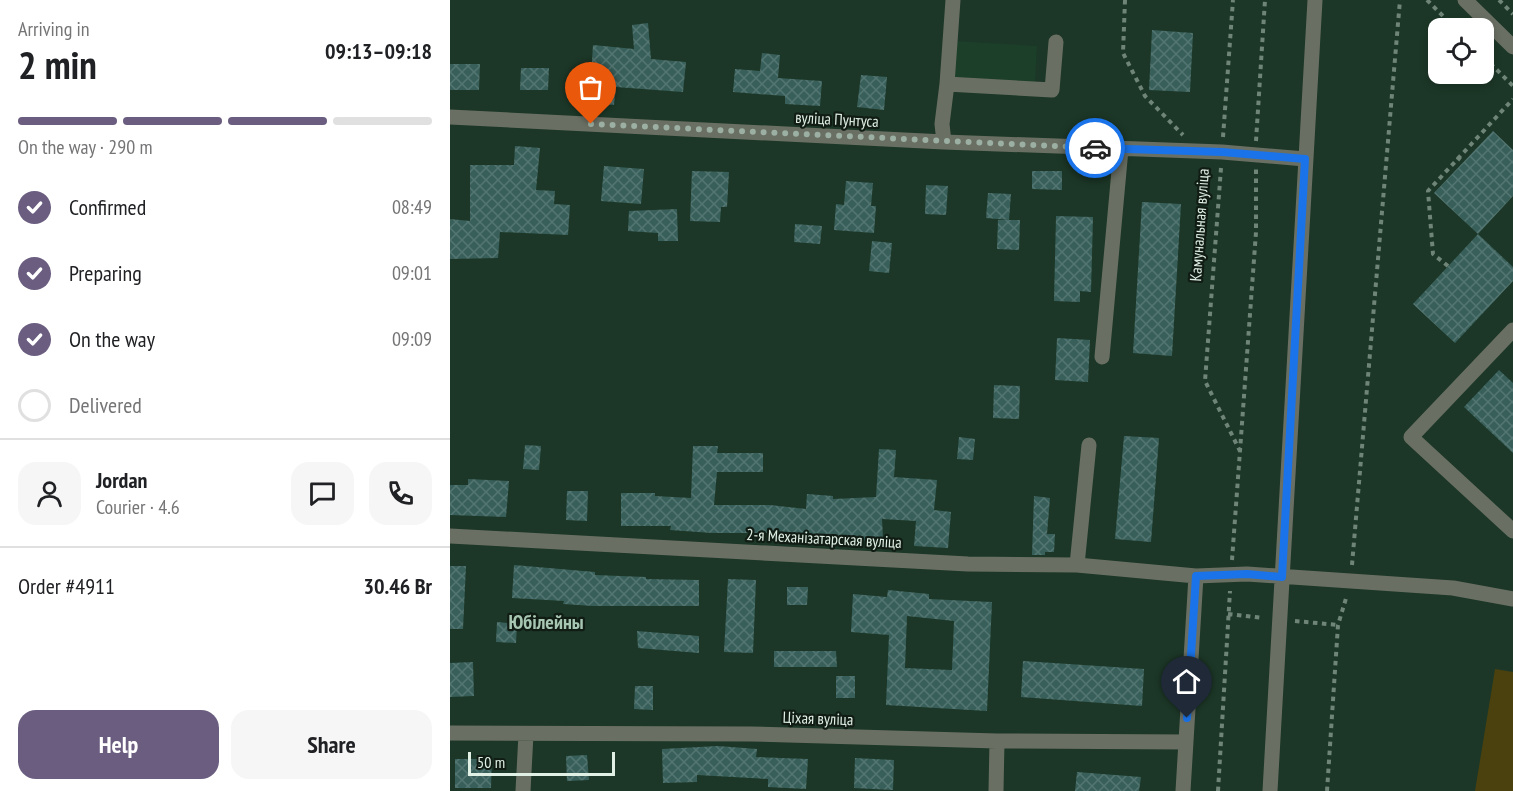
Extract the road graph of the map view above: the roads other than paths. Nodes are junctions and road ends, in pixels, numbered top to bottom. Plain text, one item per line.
1 (953, 0) edge
2 (1315, 0) edge
3 (1464, 0) edge
4 (1056, 42) dead end
5 (1513, 47) edge
6 (947, 84) junction
7 (450, 117) edge
8 (944, 142) junction
9 (1121, 149) junction
10 (1305, 159) junction
11 (1513, 330) edge
12 (1102, 357) dead end
13 (1089, 445) dead end
14 (1513, 531) edge
15 (450, 536) edge
16 (1077, 565) junction
17 (1196, 576) junction
18 (1282, 577) junction
19 (1513, 599) edge
20 (450, 733) edge
21 (526, 734) junction
22 (997, 741) junction
23 (1186, 742) junction
24 (523, 791) edge
25 (996, 791) edge
26 (1183, 791) edge
27 (1270, 791) edge

1 - 6 street
2 - 10 street
3 - 5 street
4 - 6 street
6 - 8 street
7 - 8 street, вуліца Пунтуса
8 - 9 street, вуліца Пунтуса
9 - 10 street, вуліца Пунтуса
9 - 12 street
10 - 18 street
11 - 14 street
13 - 16 street
15 - 16 street, 2-я Механізатарская вуліца
16 - 17 street, 2-я Механізатарская вуліца
17 - 18 street, 2-я Механізатарская вуліца
17 - 23 street
18 - 19 street, 2-я Механізатарская вуліца
18 - 27 street
20 - 21 street, Ціхая вуліца
21 - 22 street, Ціхая вуліца
21 - 24 street
22 - 23 street, Ціхая вуліца
22 - 25 street
23 - 26 street

